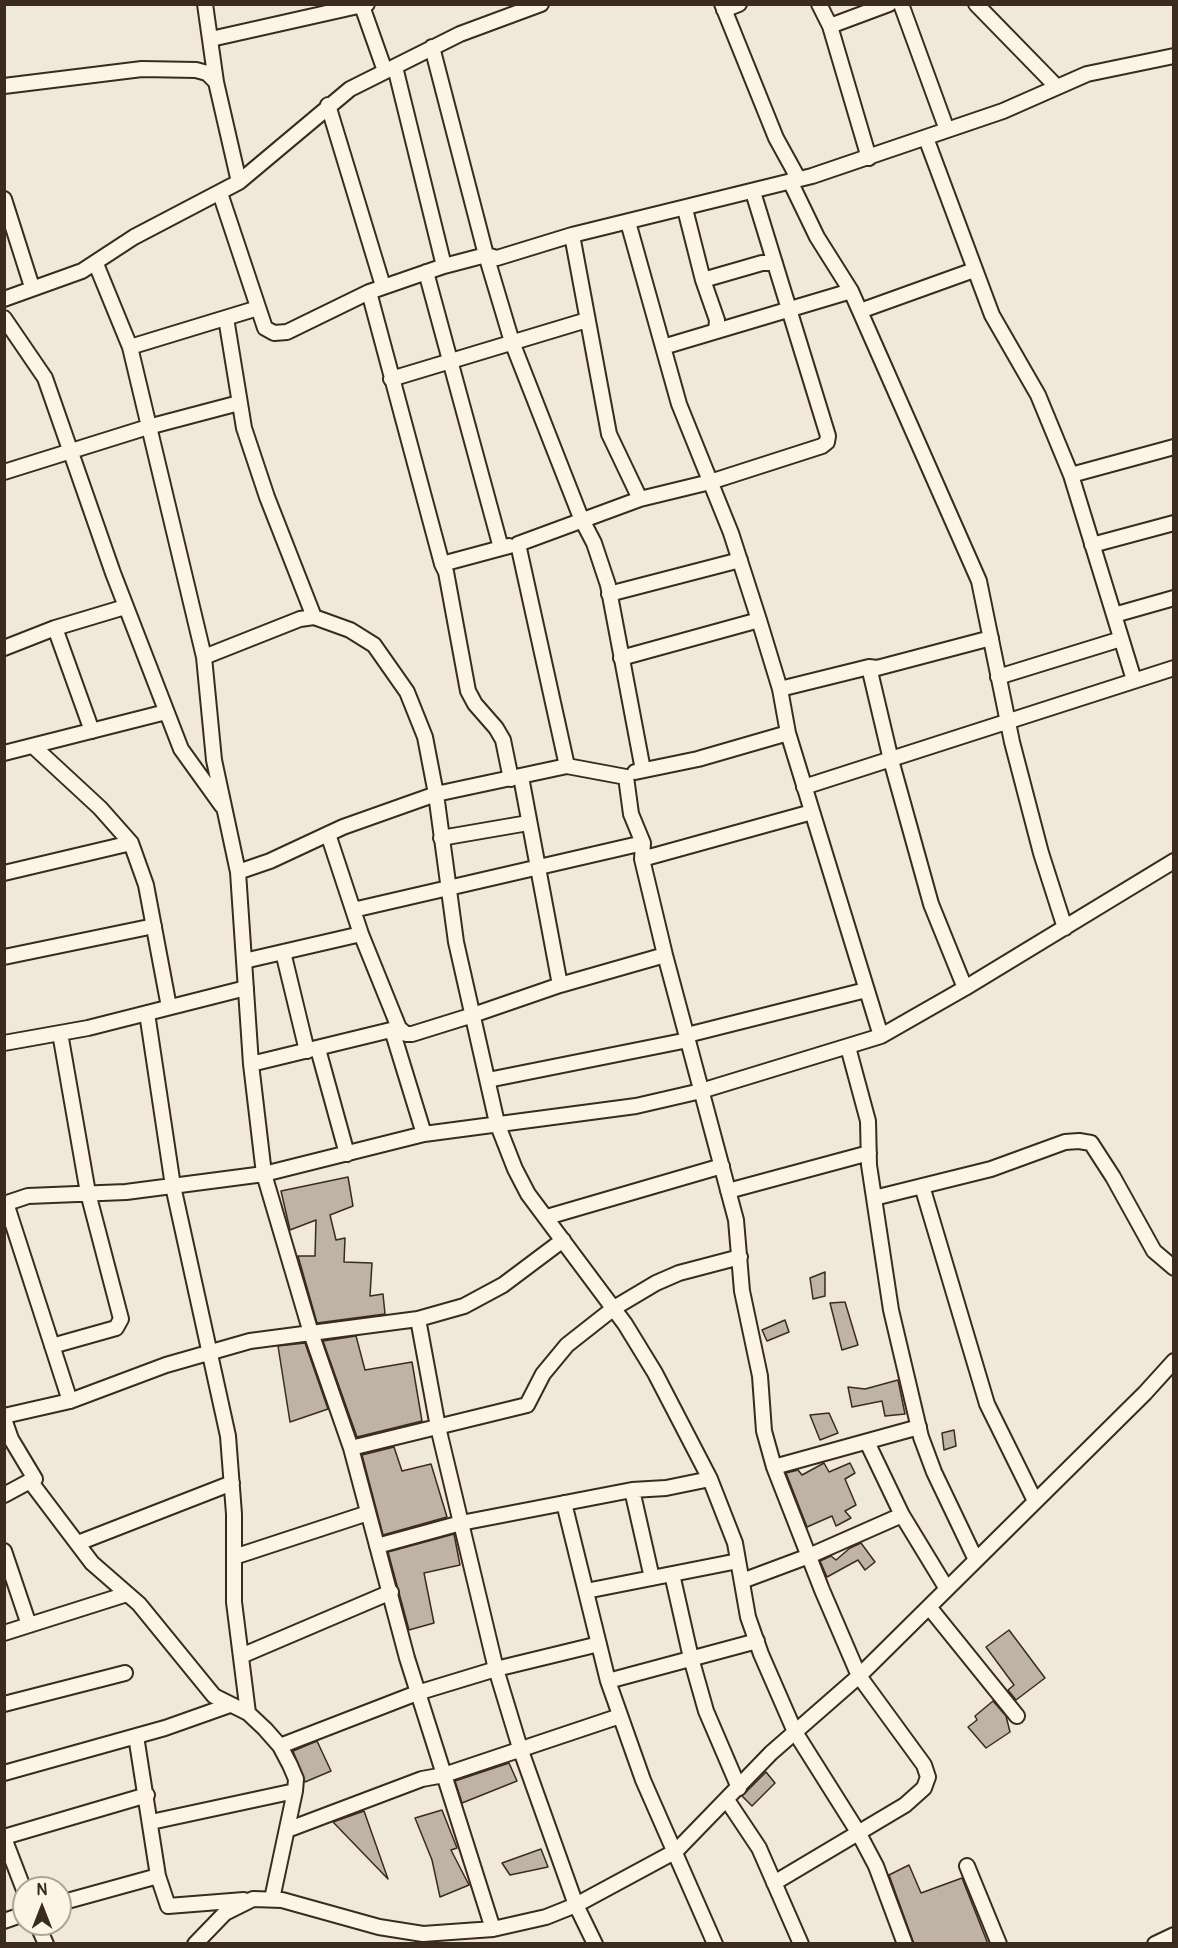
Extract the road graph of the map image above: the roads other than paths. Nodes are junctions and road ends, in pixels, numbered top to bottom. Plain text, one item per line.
1 (205, 4) edge
2 (541, 4) edge
3 (739, 4) edge
4 (819, 4) edge
5 (889, 4) edge
6 (901, 4) edge
7 (976, 4) edge
8 (365, 5) edge
9 (723, 7) edge
10 (830, 26) junction
11 (211, 39) junction
12 (432, 47) junction
13 (1173, 56) edge
14 (390, 69) junction
15 (216, 82) junction
16 (4, 86) edge
17 (1056, 86) junction
18 (328, 105) junction
19 (947, 130) junction
20 (926, 138) junction
21 (868, 158) junction
22 (794, 179) junction
23 (239, 182) junction
24 (753, 192) junction
25 (220, 193) junction
26 (4, 199) edge
27 (685, 208) junction
28 (628, 222) junction
29 (572, 235) junction
30 (486, 255) junction
31 (775, 263) junction
32 (96, 264) junction
33 (444, 266) junction
34 (974, 270) junction
35 (426, 272) junction
36 (703, 280) junction
37 (383, 286) junction
38 (32, 287) junction
39 (851, 291) junction
40 (369, 292) junction
41 (4, 299) edge
42 (258, 308) junction
43 (789, 309) junction
44 (860, 311) junction
45 (4, 318) edge
46 (226, 318) junction
47 (587, 320) junction
48 (716, 331) junction
49 (512, 342) junction
50 (130, 347) junction
51 (663, 347) junction
52 (452, 362) junction
53 (391, 379) junction
54 (239, 403) junction
55 (148, 427) junction
56 (1173, 447) edge
57 (70, 453) junction
58 (4, 472) edge
59 (1071, 475) junction
60 (710, 482) junction
61 (639, 499) junction
62 (581, 518) junction
63 (1173, 523) edge
64 (518, 544) junction
65 (1092, 545) junction
66 (501, 548) junction
67 (740, 560) junction
68 (442, 564) junction
69 (609, 594) junction
70 (1173, 598) edge
71 (125, 607) junction
72 (1114, 615) junction
73 (314, 617) junction
74 (759, 620) junction
75 (55, 628) junction
76 (991, 638) junction
77 (1121, 639) junction
78 (4, 648) edge
79 (204, 657) junction
80 (621, 658) junction
81 (869, 667) junction
82 (1173, 668) edge
83 (999, 677) junction
84 (1134, 680) junction
85 (780, 689) junction
86 (166, 712) junction
87 (1008, 723) junction
88 (92, 731) junction
89 (788, 733) junction
90 (33, 746) junction
91 (4, 753) edge
92 (891, 760) junction
93 (567, 766) junction
94 (643, 770) junction
95 (626, 777) junction
96 (516, 778) junction
97 (804, 787) junction
98 (436, 794) junction
99 (225, 810) junction
100 (812, 812) junction
101 (528, 823) junction
102 (328, 834) junction
103 (441, 838) junction
104 (131, 843) junction
105 (643, 843) junction
106 (642, 859) junction
107 (1173, 861) edge
108 (536, 869) junction
109 (238, 872) junction
110 (4, 873) edge
111 (446, 887) junction
112 (353, 910) junction
113 (154, 926) junction
114 (1065, 928) junction
115 (361, 934) junction
116 (283, 952) junction
117 (665, 955) junction
118 (4, 957) edge
119 (244, 961) junction
120 (560, 985) junction
121 (246, 988) junction
122 (965, 988) junction
123 (866, 990) junction
124 (169, 1007) junction
125 (147, 1013) junction
126 (473, 1015) junction
127 (396, 1029) junction
128 (60, 1033) junction
129 (881, 1036) junction
130 (687, 1037) junction
131 (4, 1043) edge
132 (848, 1047) junction
133 (312, 1050) junction
134 (251, 1064) junction
135 (488, 1080) junction
136 (701, 1090) junction
137 (497, 1123) junction
138 (424, 1134) junction
139 (868, 1153) junction
140 (347, 1154) junction
141 (722, 1166) junction
142 (264, 1174) junction
143 (173, 1186) junction
144 (922, 1186) junction
145 (728, 1191) junction
146 (88, 1193) junction
147 (874, 1198) junction
148 (5, 1203) edge
149 (547, 1217) junction
150 (563, 1240) junction
151 (740, 1257) junction
152 (1173, 1268) edge
153 (614, 1308) junction
154 (418, 1319) junction
155 (311, 1333) junction
156 (52, 1346) junction
157 (208, 1351) junction
158 (1173, 1360) edge
159 (70, 1401) junction
160 (4, 1417) edge
161 (438, 1428) junction
162 (919, 1428) junction
163 (867, 1442) junction
164 (351, 1448) junction
165 (774, 1467) junction
166 (710, 1479) junction
167 (30, 1481) junction
168 (232, 1483) junction
169 (632, 1490) junction
170 (4, 1495) edge
171 (1035, 1501) junction
172 (564, 1503) junction
173 (368, 1513) junction
174 (902, 1515) junction
175 (461, 1523) junction
176 (78, 1543) junction
177 (377, 1546) junction
178 (4, 1551) edge
179 (809, 1556) junction
180 (234, 1557) junction
181 (976, 1560) junction
182 (738, 1561) junction
183 (672, 1574) junction
184 (652, 1578) junction
185 (742, 1581) junction
186 (947, 1589) junction
187 (586, 1591) junction
188 (391, 1592) junction
189 (127, 1593) junction
190 (929, 1607) junction
191 (29, 1625) junction
192 (4, 1633) edge
193 (757, 1641) junction
194 (599, 1644) junction
195 (241, 1656) junction
196 (691, 1658) junction
197 (496, 1669) junction
198 (125, 1673) dead end
199 (859, 1676) junction
200 (608, 1681) junction
201 (417, 1693) junction
202 (4, 1704) edge
203 (230, 1706) junction
204 (248, 1713) junction
205 (620, 1716) junction
206 (1017, 1716) dead end
207 (795, 1732) junction
208 (136, 1736) junction
209 (279, 1746) junction
210 (520, 1748) junction
211 (4, 1773) edge
212 (444, 1775) junction
213 (739, 1788) junction
214 (296, 1791) junction
215 (147, 1795) junction
216 (728, 1800) junction
217 (151, 1822) junction
218 (287, 1830) junction
219 (858, 1832) junction
220 (4, 1837) edge
221 (676, 1851) junction
222 (967, 1866) dead end
223 (19, 1876) edge
224 (158, 1876) junction
225 (774, 1882) junction
226 (253, 1899) junction
227 (272, 1899) junction
228 (72, 1900) edge
229 (576, 1905) junction
230 (493, 1929) junction
231 (1173, 1935) edge
232 (195, 1944) edge
233 (594, 1944) edge
234 (715, 1944) edge
235 (801, 1944) edge
236 (905, 1944) edge
237 (999, 1944) edge
238 (1155, 1944) edge

1 - 11 street
2 - 12 street
3 - 9 street
4 - 10 street
5 - 10 street
6 - 19 street
7 - 17 street
8 - 11 street
8 - 14 street
9 - 22 street
10 - 21 street
11 - 15 street
12 - 14 street
12 - 30 street
13 - 17 street
14 - 18 street
14 - 33 street
15 - 16 street
15 - 23 street
17 - 19 street
18 - 23 street
18 - 37 street
19 - 20 street
20 - 21 street
20 - 34 street
21 - 22 street
22 - 24 street
22 - 39 street
23 - 25 street
24 - 27 street
24 - 31 street
25 - 32 street
25 - 42 street
26 - 38 street
27 - 28 street
27 - 36 street
28 - 29 street
28 - 51 street
29 - 30 street
29 - 47 street
30 - 33 street
30 - 49 street
31 - 36 street
31 - 43 street
32 - 38 street
32 - 50 street
33 - 35 street
34 - 44 street
34 - 59 street
35 - 37 street
35 - 52 street
36 - 48 street
37 - 40 street
38 - 41 street
39 - 43 street
39 - 44 street
40 - 42 street
40 - 53 street
42 - 46 street
43 - 48 street
43 - 60 street
44 - 76 street
45 - 57 street
46 - 50 street
46 - 54 street
47 - 49 street
47 - 61 street
48 - 51 street
49 - 52 street
49 - 62 street
50 - 55 street
51 - 60 street
52 - 53 street
52 - 66 street
53 - 68 street
54 - 55 street
54 - 73 street
55 - 57 street
55 - 79 street
56 - 59 street
57 - 58 street
57 - 71 street
59 - 65 street
60 - 61 street
60 - 67 street
61 - 62 street
62 - 64 street
62 - 69 street
63 - 65 street
64 - 66 street
64 - 93 street
65 - 72 street
66 - 68 street
67 - 69 street
67 - 74 street
68 - 96 street
69 - 80 street
70 - 72 street
71 - 75 street
71 - 86 street
72 - 77 street
73 - 79 street
73 - 98 street
74 - 80 street
74 - 85 street
75 - 78 street
75 - 88 street
76 - 81 street
76 - 83 street
77 - 83 street
77 - 84 street
79 - 99 street
80 - 94 street
81 - 85 street
81 - 92 street
82 - 84 street
83 - 87 street
84 - 87 street
85 - 89 street
86 - 88 street
86 - 99 street
87 - 92 street
87 - 114 street
88 - 90 street
89 - 94 street
89 - 97 street
90 - 91 street
90 - 104 street
92 - 97 street
92 - 122 street
93 - 95 street
93 - 96 street
94 - 95 street
95 - 105 street
96 - 98 street
96 - 101 street
97 - 100 street
98 - 102 street
98 - 103 street
99 - 109 street
100 - 106 street
100 - 123 street
101 - 103 street
101 - 108 street
102 - 109 street
102 - 112 street
103 - 111 street
104 - 110 street
104 - 113 street
105 - 106 street
105 - 108 street
106 - 117 street
107 - 114 street
108 - 111 street
108 - 120 street
109 - 119 street
111 - 112 street
111 - 126 street
112 - 115 street
113 - 118 street
113 - 124 street
114 - 122 street
115 - 116 street
115 - 127 street
116 - 119 street
116 - 133 street
117 - 120 street
117 - 130 street
119 - 121 street
120 - 126 street
121 - 124 street
121 - 134 street
122 - 129 street
123 - 129 street
123 - 130 street
124 - 125 street
125 - 128 street
125 - 143 street
126 - 127 street
126 - 135 street
127 - 133 street
127 - 138 street
128 - 131 street
128 - 146 street
129 - 132 street
130 - 135 street
130 - 136 street
132 - 136 street
132 - 139 street
133 - 134 street
133 - 140 street
134 - 142 street
135 - 137 street
136 - 137 street
136 - 141 street
137 - 138 street
137 - 149 street
138 - 140 street
139 - 145 street
139 - 147 street
140 - 142 street
141 - 145 street
141 - 149 street
142 - 143 street
142 - 155 street
143 - 146 street
143 - 157 street
144 - 147 street
144 - 152 street
144 - 171 street
145 - 151 street
146 - 148 street
146 - 156 street
147 - 162 street
148 - 156 street
149 - 150 street
150 - 153 street
150 - 154 street
151 - 153 street
151 - 165 street
153 - 161 street
153 - 166 street
154 - 155 street
154 - 161 street
155 - 157 street
155 - 164 street
156 - 159 street
157 - 159 street
157 - 168 street
158 - 171 street
159 - 160 street
160 - 167 street
161 - 164 street
161 - 175 street
162 - 163 street
162 - 181 street
163 - 165 street
163 - 174 street
164 - 173 street
165 - 179 street
166 - 169 street
166 - 182 street
167 - 170 street
167 - 176 street
168 - 176 street
168 - 180 street
169 - 172 street
169 - 184 street
171 - 181 street
172 - 175 street
172 - 187 street
173 - 177 street
173 - 180 street
174 - 179 street
174 - 186 street
175 - 177 street
175 - 197 street
176 - 189 street
177 - 188 street
178 - 191 street
179 - 185 street
179 - 199 street
180 - 195 street
181 - 186 street
182 - 183 street
182 - 185 street
183 - 184 street
183 - 196 street
184 - 187 street
185 - 193 street
186 - 190 street
187 - 194 street
188 - 195 street
188 - 201 street
189 - 191 street
189 - 203 street
190 - 199 street
190 - 206 street
191 - 192 street
193 - 196 street
193 - 207 street
194 - 197 street
194 - 200 street
195 - 204 street
196 - 200 street
196 - 213 street
197 - 201 street
197 - 210 street
198 - 202 street
199 - 207 street
199 - 219 street
200 - 205 street
201 - 209 street
201 - 212 street
203 - 204 street
203 - 208 street
204 - 209 street
205 - 210 street
205 - 221 street
207 - 213 street
207 - 219 street
208 - 211 street
208 - 215 street
209 - 214 street
210 - 212 street
210 - 229 street
212 - 218 street
212 - 230 street
213 - 216 street
214 - 217 street
214 - 218 street
215 - 217 street
215 - 220 street
216 - 221 street
216 - 225 street
217 - 224 street
218 - 227 street
219 - 225 street
219 - 236 street
220 - 223 street
221 - 229 street
221 - 234 street
222 - 237 street
224 - 226 street
224 - 228 street
225 - 235 street
226 - 227 street
226 - 232 street
227 - 230 street
229 - 230 street
229 - 233 street
231 - 238 street

